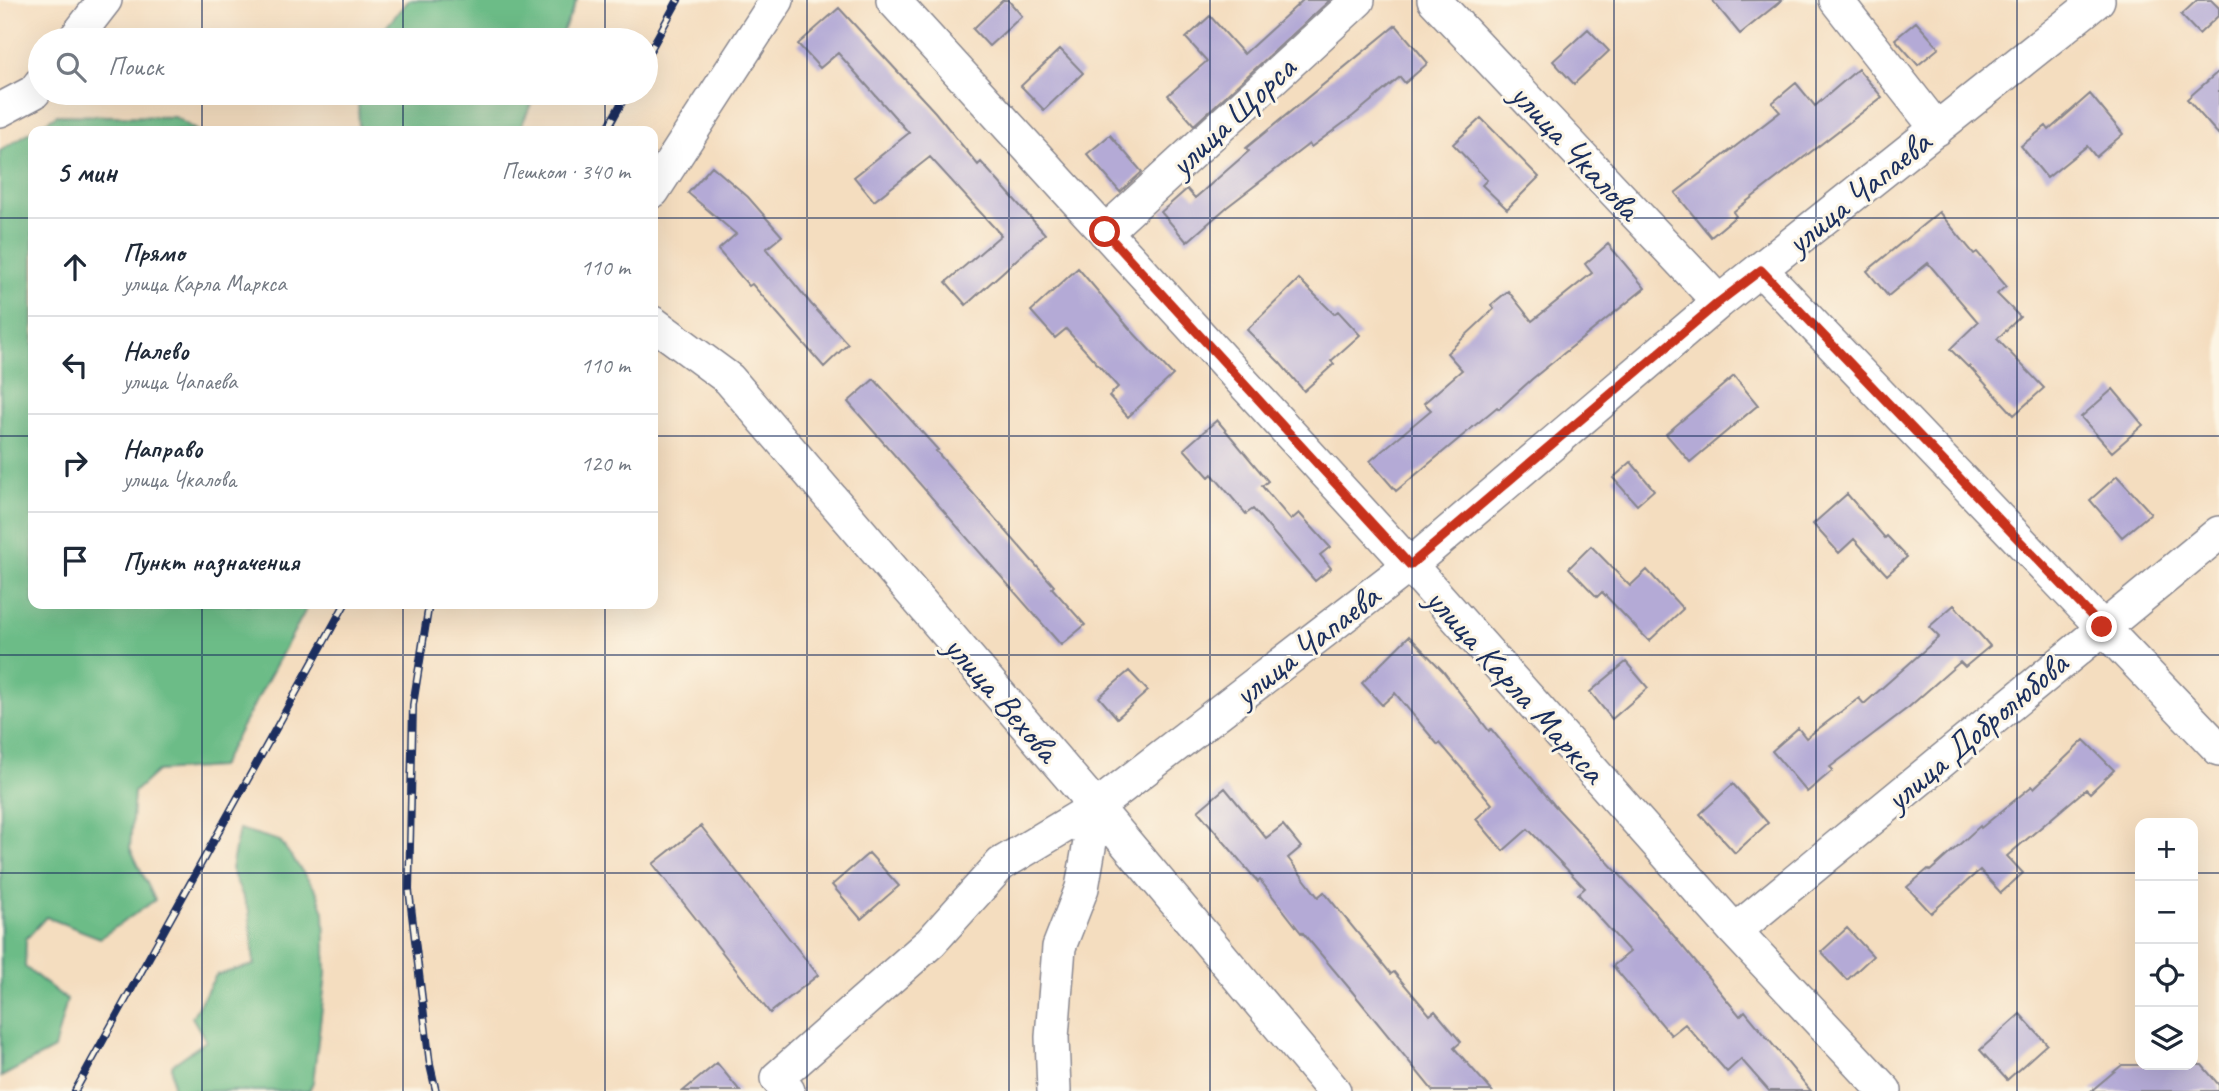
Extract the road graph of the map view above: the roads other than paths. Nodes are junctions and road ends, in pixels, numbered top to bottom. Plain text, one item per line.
1 (105, 0) edge
2 (777, 0) edge
3 (893, 0) edge
4 (1358, 0) edge
5 (1434, 0) edge
6 (1836, 0) edge
7 (2098, 0) edge
8 (83, 28) edge
9 (28, 95) edge
10 (0, 110) edge
11 (1937, 128) junction
12 (658, 183) edge
13 (1105, 232) junction
14 (1761, 270) junction
15 (1719, 302) junction
16 (658, 327) edge
17 (2219, 533) edge
18 (1410, 565) junction
19 (2102, 627) junction
20 (2219, 749) edge
21 (1096, 807) junction
22 (1735, 931) junction
23 (788, 1091) edge
24 (1054, 1091) edge
25 (1334, 1091) edge
26 (1885, 1091) edge

1 - 8 street
2 - 12 street
3 - 13 street, улица Карла Маркса
4 - 13 street, улица Щорса
5 - 15 street, улица Чкалова
6 - 11 street
7 - 11 street, улица Чапаева
9 - 10 street
11 - 14 street, улица Чапаева
13 - 18 street, улица Карла Маркса
14 - 15 street, улица Чапаева
14 - 19 street
15 - 18 street, улица Чапаева
16 - 21 street, улица Вехова
17 - 19 street, улица Добролюбова
18 - 21 street, улица Чапаева
18 - 22 street, улица Карла Маркса
19 - 20 street
19 - 22 street, улица Добролюбова
21 - 23 street, улица Чапаева
21 - 24 street
21 - 25 street, улица Вехова
22 - 26 street, улица Карла Маркса

